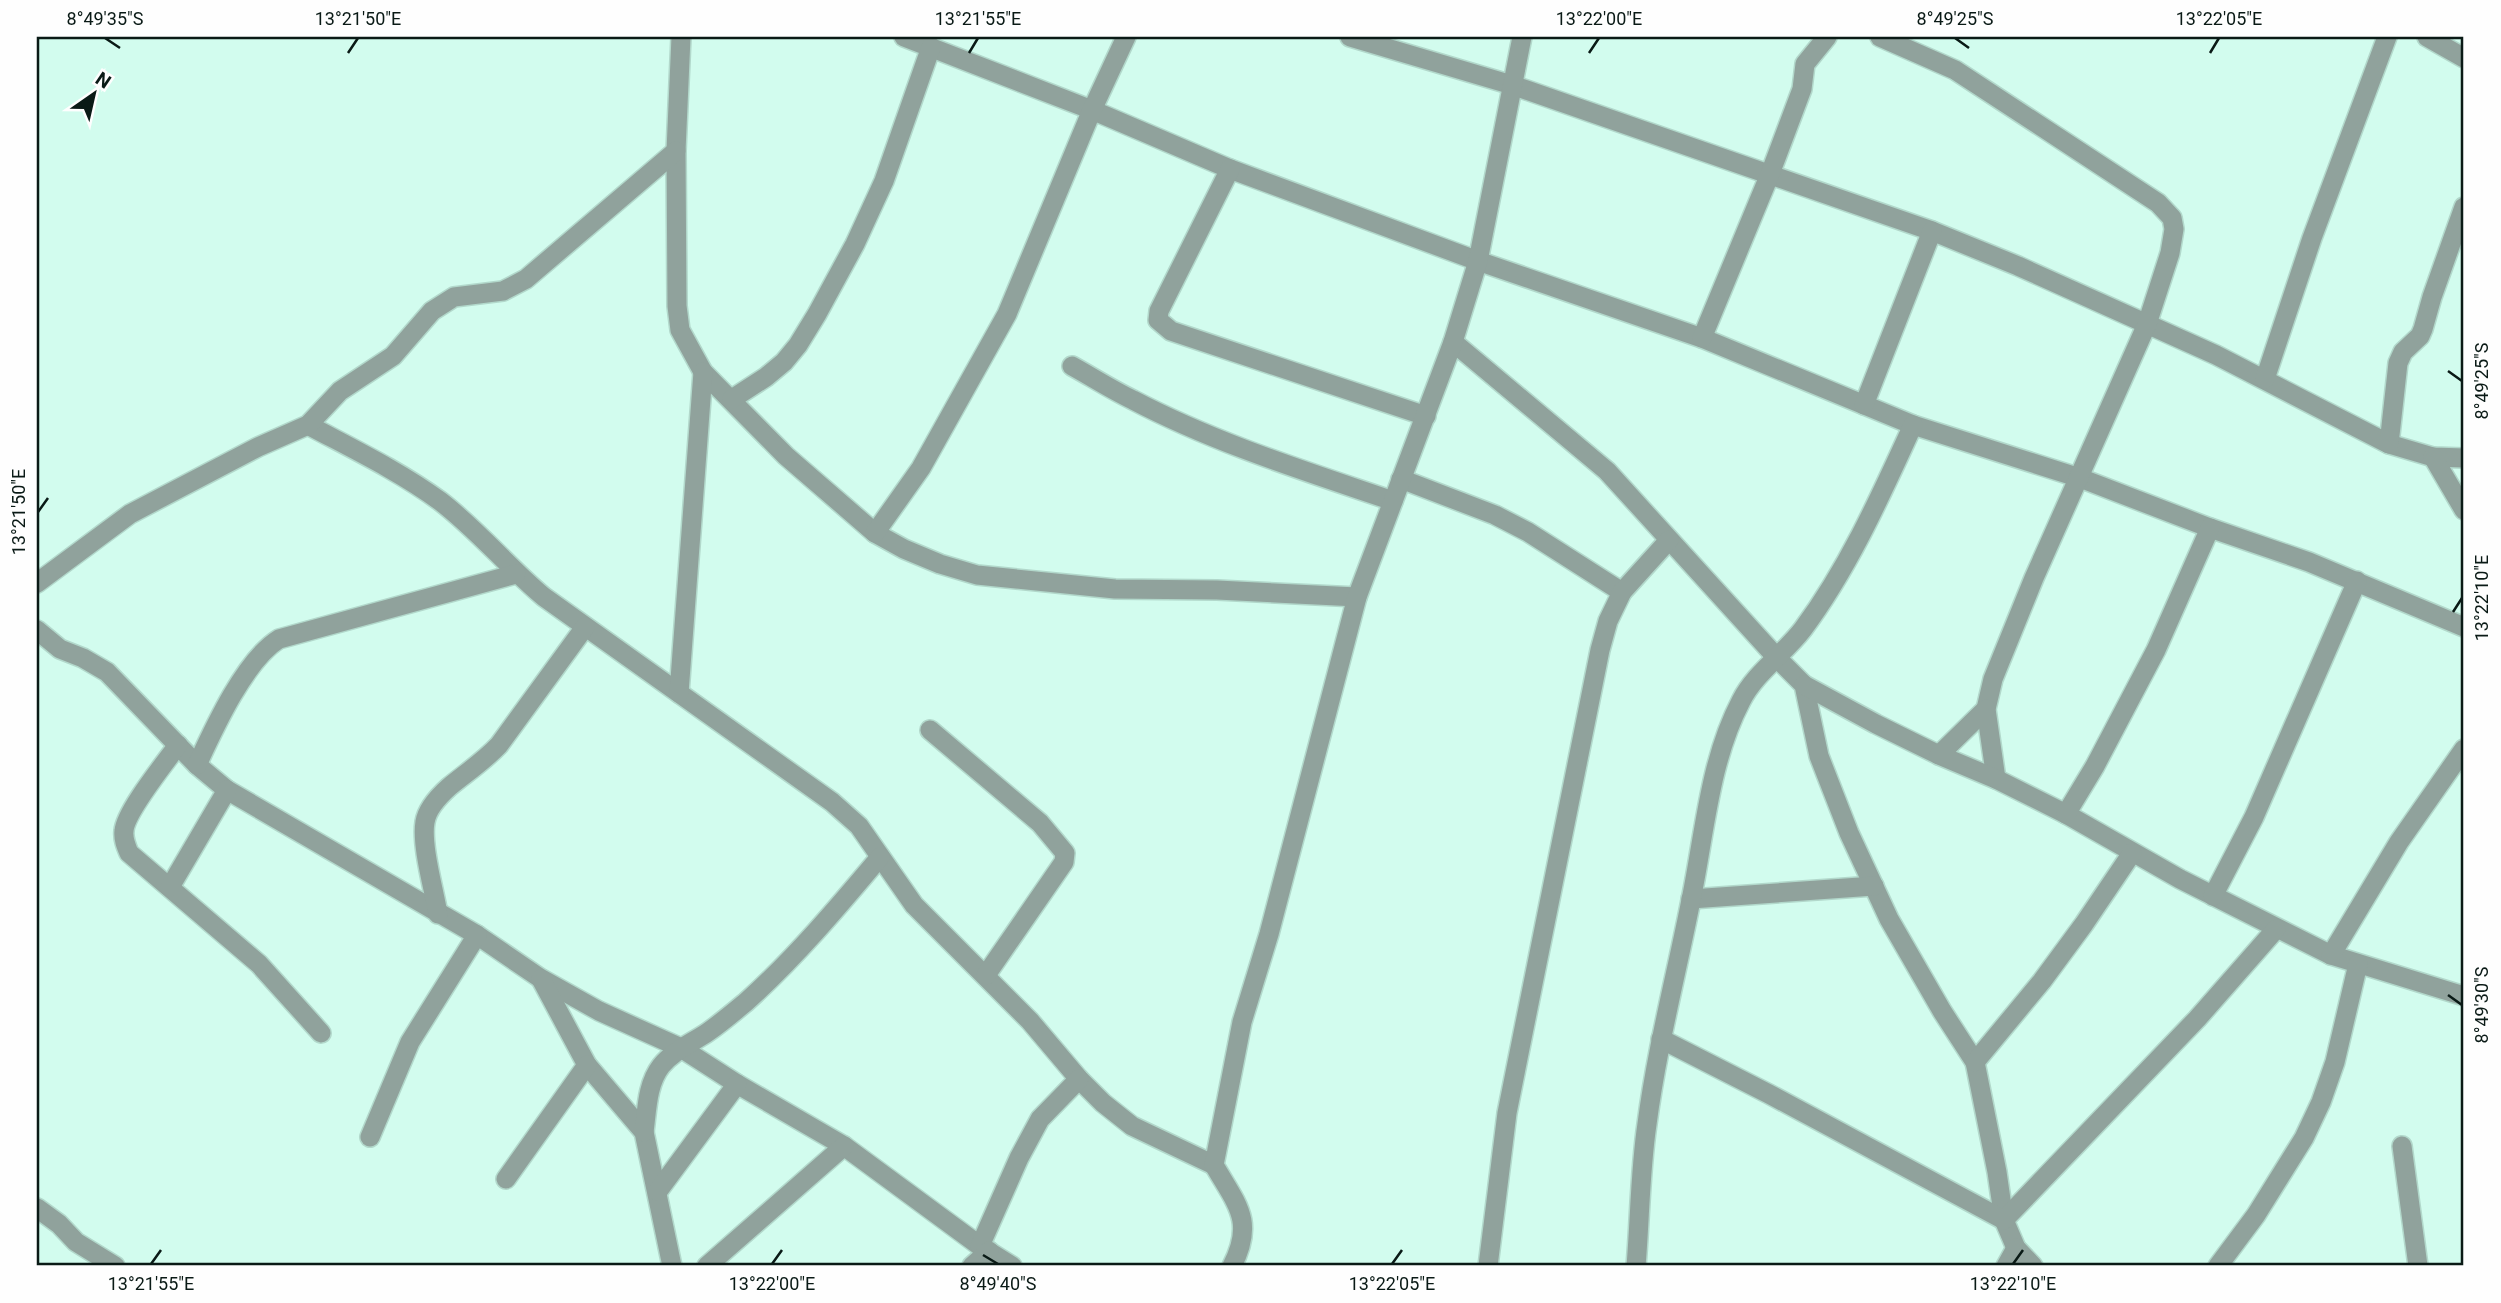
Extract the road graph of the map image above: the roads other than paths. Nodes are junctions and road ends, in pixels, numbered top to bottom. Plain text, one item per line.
1 (681, 37) edge
2 (904, 37) edge
3 (1126, 37) edge
4 (1350, 37) edge
5 (1522, 37) edge
6 (1827, 37) edge
7 (1880, 37) edge
8 (2387, 37) edge
9 (2427, 37) edge
10 (1401, 45) edge
11 (931, 47) junction
12 (2464, 58) edge
13 (1512, 85) junction
14 (1093, 110) junction
15 (676, 151) junction
16 (1230, 169) junction
17 (1770, 174) junction
18 (2464, 207) edge
19 (1932, 230) junction
20 (1478, 261) junction
21 (2147, 324) junction
22 (1702, 338) junction
23 (1453, 342) junction
24 (1072, 366) dead end
25 (703, 372) junction
26 (2265, 379) junction
27 (732, 398) junction
28 (1864, 405) junction
29 (1426, 416) junction
30 (308, 425) junction
31 (1913, 425) junction
32 (2389, 444) junction
33 (2433, 457) junction
34 (2464, 458) edge
35 (2080, 478) junction
36 (1401, 479) junction
37 (1393, 501) junction
38 (2464, 510) edge
39 (2210, 528) junction
40 (875, 533) junction
41 (1669, 540) junction
42 (516, 574) junction
43 (2357, 581) junction
44 (37, 583) edge
45 (1622, 592) junction
46 (1357, 597) junction
47 (586, 627) junction
48 (2464, 627) edge
49 (37, 630) edge
50 (1778, 659) junction
51 (1804, 685) junction
52 (679, 693) junction
53 (1986, 709) junction
54 (930, 730) dead end
55 (178, 745) junction
56 (2464, 749) edge
57 (1938, 755) junction
58 (197, 765) junction
59 (1996, 779) junction
60 (227, 790) junction
61 (2066, 814) junction
62 (2132, 852) junction
63 (880, 857) junction
64 (1874, 886) junction
65 (170, 887) junction
66 (2213, 895) junction
67 (1692, 899) junction
68 (438, 914) junction
69 (2276, 929) junction
70 (477, 936) junction
71 (2331, 955) junction
72 (2358, 964) junction
73 (986, 975) junction
74 (540, 978) junction
75 (2464, 996) edge
76 (321, 1032) dead end
77 (708, 1032) junction
78 (1661, 1040) junction
79 (681, 1048) junction
80 (703, 1061) junction
81 (1975, 1062) junction
82 (587, 1065) junction
83 (1079, 1079) junction
84 (737, 1084) junction
85 (644, 1132) junction
86 (370, 1137) dead end
87 (844, 1146) junction
88 (2402, 1146) dead end
89 (1214, 1165) junction
90 (506, 1179) dead end
91 (658, 1191) junction
92 (37, 1208) edge
93 (2004, 1220) junction
94 (2015, 1248) junction
95 (984, 1249) junction
96 (115, 1266) edge
97 (672, 1266) edge
98 (707, 1266) edge
99 (972, 1266) edge
100 (1012, 1266) edge
101 (1232, 1266) edge
102 (1488, 1266) edge
103 (1636, 1266) edge
104 (2006, 1266) edge
105 (2033, 1266) edge
106 (2218, 1266) edge
107 (2418, 1266) edge

1 - 15 street
2 - 11 street
3 - 14 street
4 - 10 street
5 - 13 street
6 - 17 street
7 - 21 street
8 - 26 street
9 - 12 street
10 - 13 street
11 - 14 street
11 - 27 street
13 - 17 street
13 - 20 street
14 - 16 street
14 - 40 street
15 - 25 street
15 - 30 street
16 - 20 street
16 - 29 street
17 - 19 street
17 - 22 street
18 - 32 street
19 - 21 street
19 - 28 street
20 - 22 street
20 - 23 street
21 - 26 street
21 - 35 street
22 - 28 street
23 - 29 street
23 - 41 street
24 - 37 street
25 - 27 street
25 - 52 street
26 - 32 street
27 - 40 street
28 - 31 street
29 - 36 street
30 - 42 street
30 - 44 street
31 - 35 street
31 - 50 street
32 - 33 street
33 - 34 street
33 - 38 street
35 - 39 street
35 - 53 street
36 - 37 street
36 - 45 street
37 - 46 street
39 - 43 street
39 - 61 street
40 - 46 street
41 - 45 street
41 - 50 street
42 - 47 street
42 - 58 street
43 - 48 street
43 - 66 street
45 - 102 street
46 - 89 street
47 - 52 street
47 - 68 street
49 - 55 street
50 - 51 street
50 - 67 street
51 - 57 street
51 - 64 street
52 - 63 street
53 - 57 street
53 - 59 street
54 - 73 street
55 - 58 street
55 - 65 street
56 - 71 street
57 - 59 street
58 - 60 street
59 - 61 street
60 - 65 street
60 - 68 street
61 - 62 street
62 - 66 street
62 - 81 street
63 - 73 street
63 - 77 street
64 - 67 street
64 - 81 street
65 - 76 street
66 - 69 street
67 - 78 street
68 - 70 street
69 - 71 street
69 - 93 street
70 - 74 street
70 - 86 street
71 - 72 street
72 - 75 street
72 - 106 street
73 - 83 street
74 - 79 street
74 - 82 street
77 - 79 street
77 - 80 street
78 - 93 street
78 - 103 street
79 - 80 street
79 - 85 street
80 - 84 street
81 - 93 street
82 - 85 street
82 - 90 street
83 - 89 street
83 - 95 street
84 - 87 street
84 - 91 street
85 - 91 street
87 - 95 street
87 - 98 street
88 - 107 street
89 - 101 street
91 - 97 street
92 - 96 street
93 - 94 street
94 - 104 street
94 - 105 street
95 - 99 street
95 - 100 street

